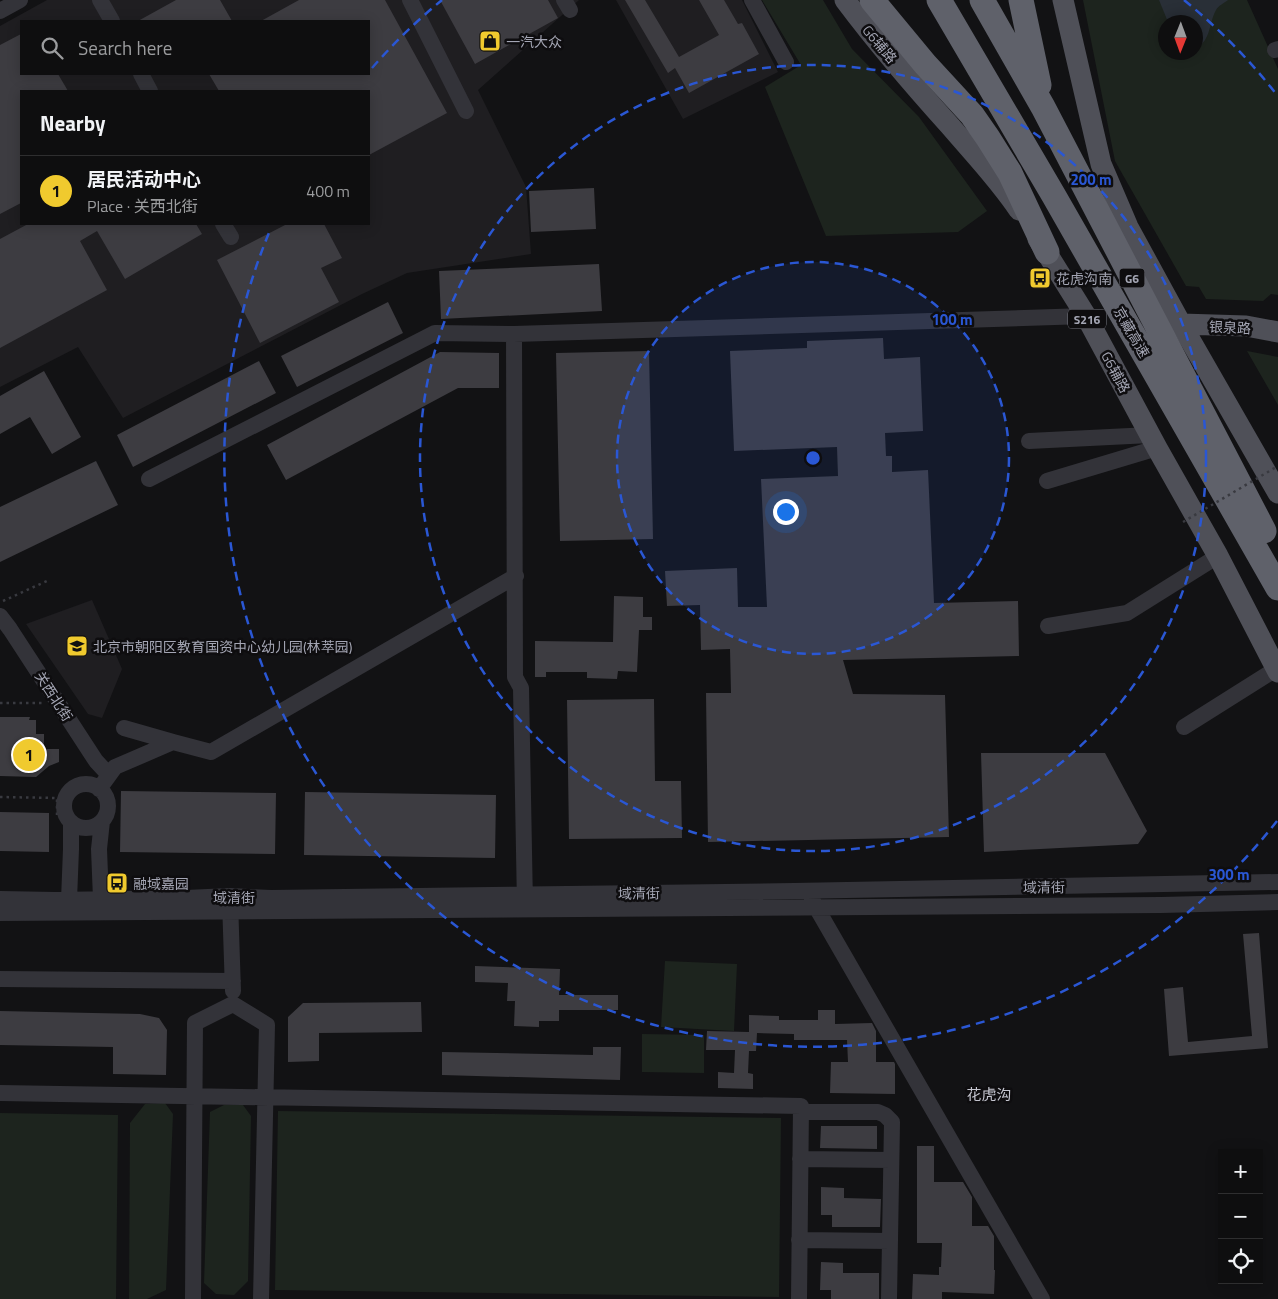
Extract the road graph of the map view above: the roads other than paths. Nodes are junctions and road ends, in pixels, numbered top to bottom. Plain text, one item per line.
1 (20, 0) edge
2 (100, 0) edge
3 (410, 0) edge
4 (752, 0) edge
5 (845, 0) edge
6 (872, 0) edge
7 (939, 0) edge
8 (982, 0) edge
9 (1021, 0) edge
10 (1062, 0) edge
11 (0, 11) edge
12 (111, 20) edge
13 (786, 62) dead end
14 (142, 75) edge
15 (149, 90) edge
16 (1043, 107) junction
17 (466, 111) dead end
18 (1046, 252) junction
19 (1086, 316) junction
20 (1181, 324) junction
21 (1278, 332) edge
22 (514, 334) junction
23 (1029, 441) dead end
24 (1153, 441) junction
25 (149, 479) dead end
26 (1047, 481) dead end
27 (1278, 493) edge
28 (1218, 556) junction
29 (1278, 558) edge
30 (516, 576) junction
31 (1278, 588) edge
32 (0, 616) edge
33 (1048, 626) dead end
34 (1277, 670) edge
35 (1184, 727) dead end
36 (124, 728) dead end
37 (173, 742) junction
38 (104, 782) junction
39 (102, 821) junction
40 (71, 822) junction
41 (1278, 882) edge
42 (807, 891) junction
43 (101, 899) junction
44 (0, 900) edge
45 (69, 900) junction
46 (525, 902) junction
47 (1278, 902) edge
48 (230, 904) junction
49 (816, 908) junction
50 (0, 913) edge
51 (0, 979) edge
52 (232, 981) junction
53 (233, 1004) junction
54 (0, 1093) edge
55 (194, 1096) junction
56 (266, 1097) junction
57 (801, 1112) junction
58 (800, 1159) junction
59 (891, 1160) junction
60 (799, 1240) junction
61 (890, 1241) junction
62 (193, 1299) edge
63 (261, 1299) edge
64 (799, 1299) edge
65 (889, 1299) edge
66 (1042, 1299) edge

1 - 11 street
2 - 12 street
3 - 17 street
4 - 13 street
5 - 18 main road, G6辅路 / S216
6 - 18 highway
7 - 31 highway, 京藏高速 / G6
8 - 16 highway, 京藏高速 / G6
9 - 16 highway
10 - 20 main road
14 - 15 street
16 - 29 highway, 京藏高速 / G6
18 - 19 main road, G6辅路 / S216
19 - 22 street
19 - 24 main road, G6辅路 / S216
20 - 21 main road, 银泉路
20 - 27 main road
22 - 25 street
22 - 30 street
23 - 24 street
24 - 26 street
24 - 28 main road, G6辅路 / S216
28 - 33 street
28 - 34 main road, G6辅路 / S216
30 - 37 street
30 - 46 street
32 - 38 street, 关西北街
34 - 35 street
36 - 37 street
37 - 38 street
38 - 39 street
38 - 40 street
39 - 40 street
39 - 43 street
40 - 45 street
41 - 42 street, 域清街
42 - 46 street, 域清街
42 - 49 street
43 - 45 street, 域清街
43 - 48 street, 域清街
44 - 45 street, 域清街
46 - 48 street, 域清街
46 - 49 street, 域清街
47 - 49 street, 域清街
48 - 50 street, 域清街
48 - 52 street
49 - 66 street
51 - 52 street
52 - 53 street
53 - 55 street
53 - 56 street
54 - 55 street
55 - 56 street
55 - 62 street
56 - 57 street
56 - 63 street
57 - 58 street
57 - 59 street
58 - 59 street
58 - 60 street
59 - 61 street
60 - 61 street
60 - 64 street
61 - 65 street

